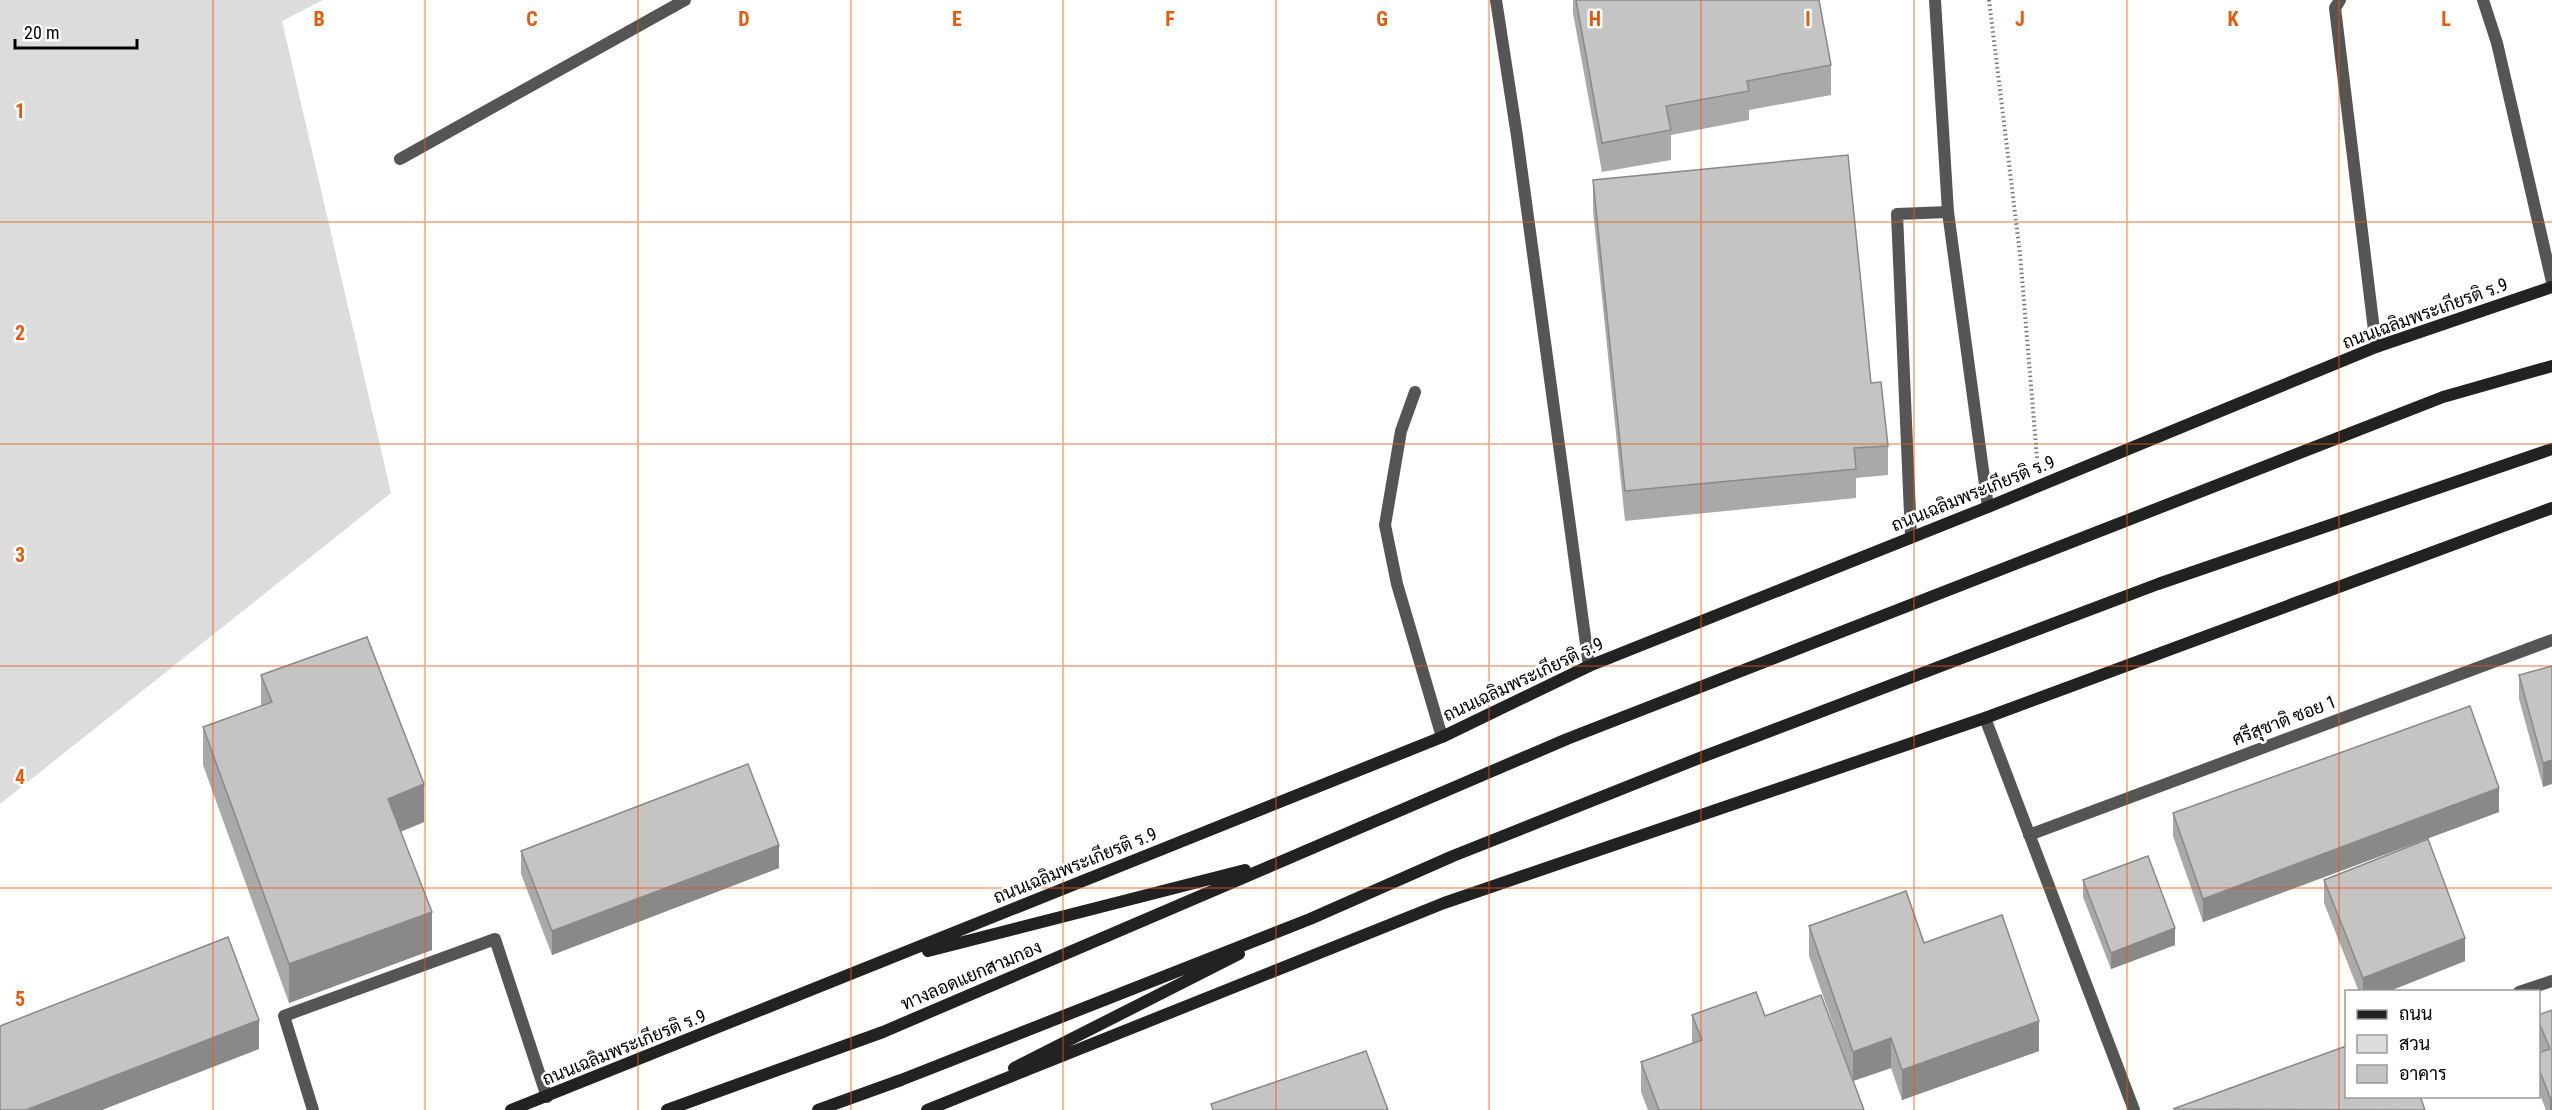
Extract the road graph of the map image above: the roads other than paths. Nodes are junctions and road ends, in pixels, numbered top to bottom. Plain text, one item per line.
1 (685, 0) edge
2 (1496, 0) edge
3 (1935, 0) edge
4 (2340, 0) edge
5 (2483, 0) edge
6 (400, 159) dead end
7 (1948, 212) junction
8 (2552, 282) edge
9 (2552, 287) edge
10 (2376, 347) junction
11 (2552, 366) edge
12 (1415, 392) dead end
13 (2552, 449) edge
14 (1988, 507) junction
15 (2552, 508) edge
16 (1911, 537) junction
17 (2552, 640) edge
18 (1589, 666) junction
19 (1985, 718) junction
20 (1442, 737) junction
21 (2029, 835) junction
22 (1284, 860) junction
23 (1310, 919) junction
24 (883, 962) junction
25 (2552, 981) edge
26 (2525, 990) edge
27 (547, 1097) junction
28 (932, 1108) edge
29 (313, 1110) edge
30 (511, 1110) edge
31 (667, 1110) edge
32 (818, 1110) edge
33 (2134, 1110) edge

1 - 6 street
2 - 18 street
3 - 7 street
4 - 10 street
5 - 8 street
7 - 14 street
7 - 16 street
9 - 10 main road, ถนนเฉลิมพระเกียรติ ร.9
10 - 14 main road, ถนนเฉลิมพระเกียรติ ร.9
11 - 22 main road
12 - 20 street
13 - 23 main road
14 - 16 main road, ถนนเฉลิมพระเกียรติ ร.9
15 - 19 main road
16 - 18 main road, ถนนเฉลิมพระเกียรติ ร.9
17 - 21 street, ศรีสุชาติ ซอย 1
18 - 20 main road, ถนนเฉลิมพระเกียรติ ร.9
19 - 21 street
19 - 28 main road
20 - 24 main road, ถนนเฉลิมพระเกียรติ ร.9
21 - 33 street
22 - 24 main road
22 - 31 main road, ทางลอดแยกสามกอง
23 - 28 main road
23 - 32 main road
24 - 27 main road, ถนนเฉลิมพระเกียรติ ร.9
25 - 26 street
27 - 29 street
27 - 30 main road, ถนนเฉลิมพระเกียรติ ร.9

